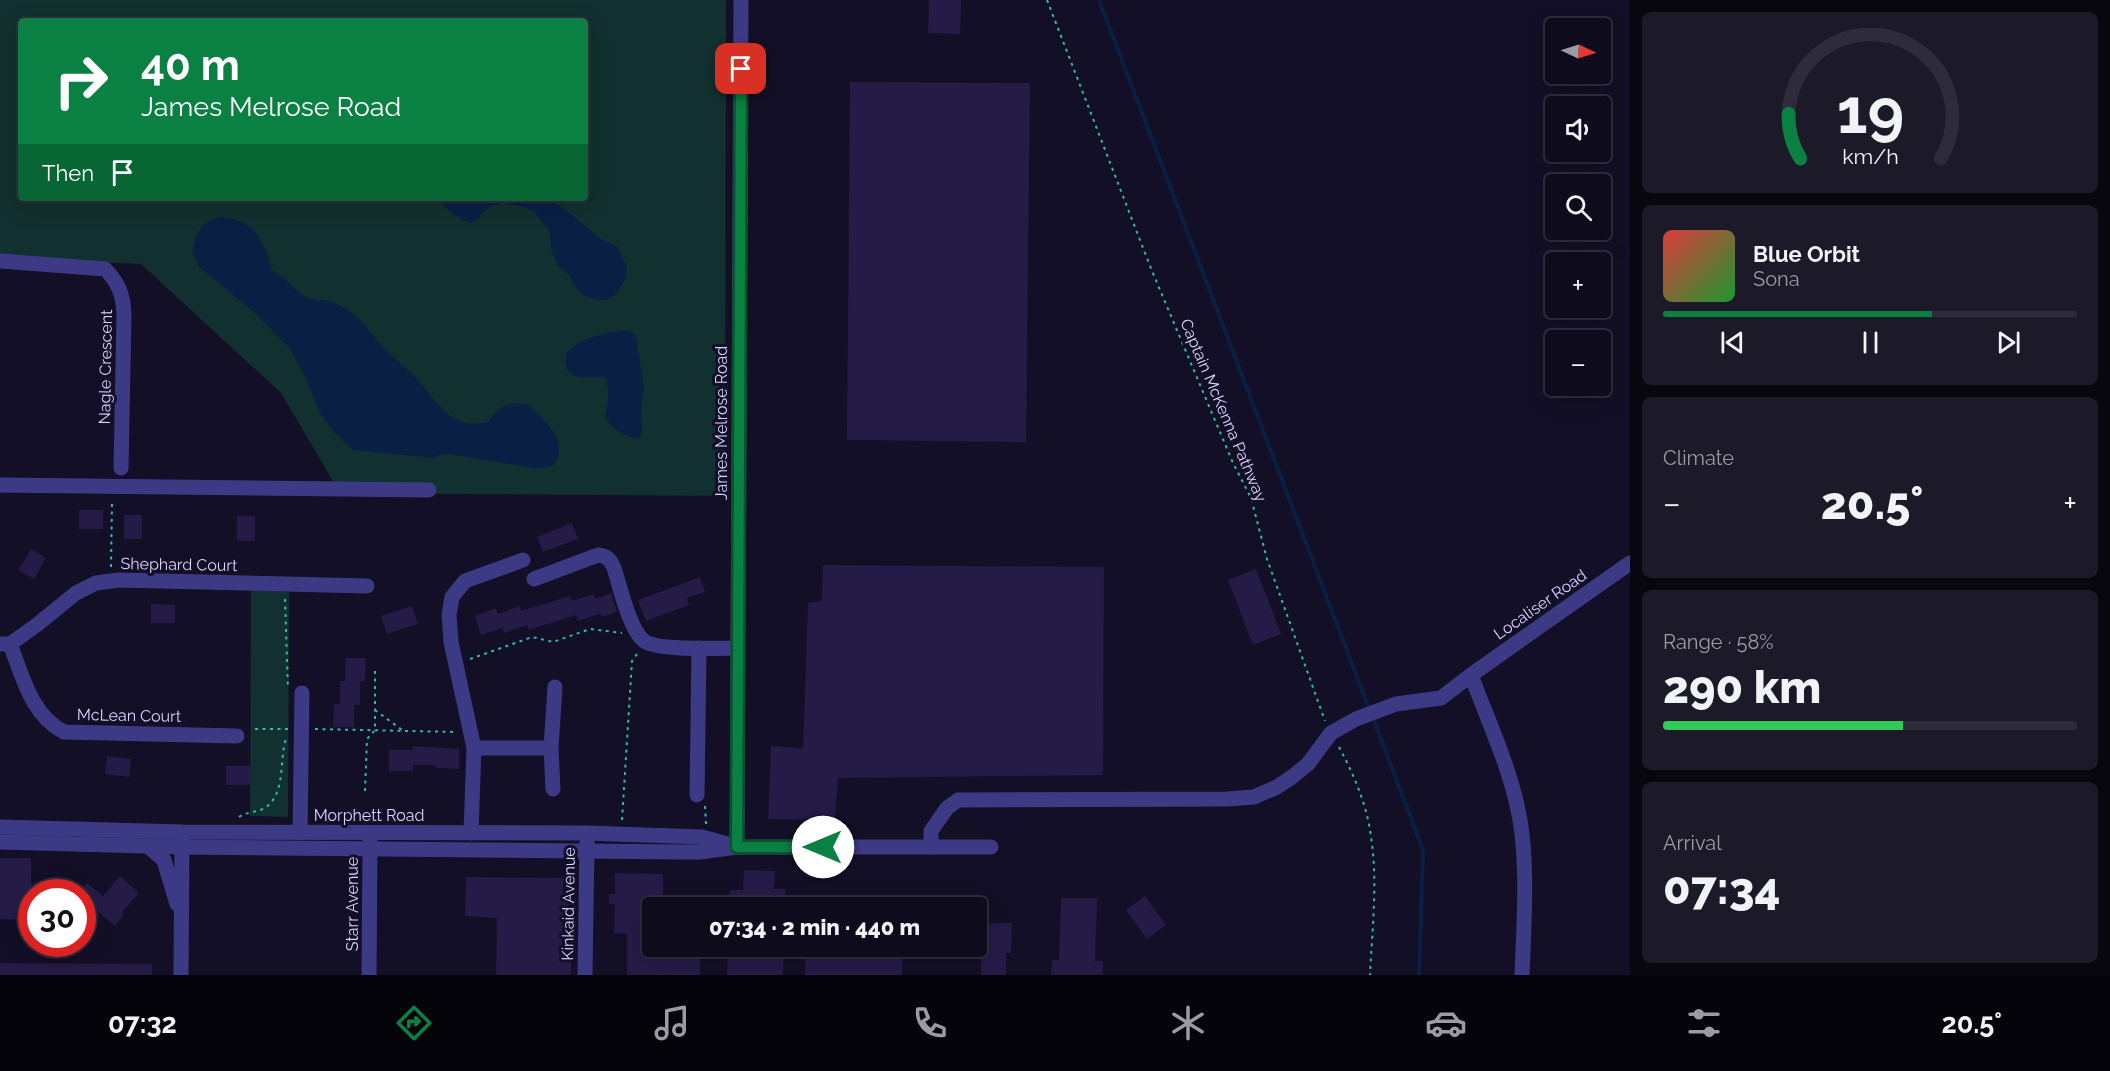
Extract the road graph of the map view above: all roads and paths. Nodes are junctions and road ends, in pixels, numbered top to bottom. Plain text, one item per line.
1 (741, 0) edge
2 (1047, 0) edge
3 (0, 261) edge
4 (121, 468) dead end
5 (0, 485) edge
6 (112, 486) junction
7 (429, 490) dead end
8 (523, 560) dead end
9 (1630, 563) edge
10 (534, 579) dead end
11 (110, 582) junction
12 (284, 584) junction
13 (367, 586) dead end
14 (640, 635) junction
15 (5, 644) edge
16 (699, 648) junction
17 (738, 648) junction
18 (456, 664) junction
19 (375, 671) dead end
20 (1471, 675) junction
21 (555, 687) dead end
22 (295, 693) joint
23 (375, 711) junction
24 (255, 729) dead end
25 (301, 729) junction
26 (375, 730) junction
27 (404, 731) junction
28 (1331, 733) junction
29 (237, 736) dead end
30 (472, 740) junction
31 (550, 748) junction
32 (553, 789) dead end
33 (365, 791) dead end
34 (697, 795) joint
35 (239, 826) dead end
36 (622, 826) dead end
37 (0, 827) edge
38 (706, 827) dead end
39 (300, 833) junction
40 (471, 833) junction
41 (587, 833) junction
42 (182, 840) junction
43 (370, 841) junction
44 (0, 842) edge
45 (148, 846) junction
46 (737, 847) junction
47 (931, 847) junction
48 (992, 848) dead end
49 (587, 851) junction
50 (181, 949) junction
51 (181, 975) edge
52 (369, 975) edge
53 (585, 975) edge
54 (1370, 975) edge
55 (1522, 975) edge

1 - 17 street, James Melrose Road
2 - 28 path, Captain McKenna Pathway
3 - 4 street, Nagle Crescent
5 - 6 street
6 - 7 street
6 - 11 path
8 - 18 street
9 - 20 street, Localiser Road
10 - 14 street
11 - 12 street, Shephard Court
11 - 15 street, Shephard Court
12 - 13 street, Shephard Court
12 - 22 path
14 - 16 street
14 - 18 path
14 - 36 path
15 - 29 street, McLean Court
16 - 17 street
16 - 34 street
17 - 46 street, James Melrose Road
18 - 30 street
19 - 23 path
20 - 28 street, Localiser Road
20 - 55 street
21 - 31 street
22 - 25 street
23 - 26 path
23 - 27 path
24 - 35 path
25 - 26 path
25 - 39 street
26 - 27 path
26 - 33 path
27 - 30 path
28 - 47 street
28 - 54 path, Captain McKenna Pathway
30 - 31 street
30 - 40 street
31 - 32 street
34 - 38 path
37 - 42 street, Morphett Road
39 - 42 street, Morphett Road
39 - 43 street, Morphett Road
40 - 41 street, Morphett Road
40 - 43 street, Morphett Road
41 - 46 street, Morphett Road
41 - 49 street, Kinkaid Avenue
42 - 43 street, Morphett Road
42 - 45 street, Morphett Road
42 - 50 street
43 - 49 street, Morphett Road
43 - 52 street, Starr Avenue
44 - 45 street, Morphett Road
45 - 50 street
46 - 47 street, Morphett Road
46 - 49 street, Morphett Road
47 - 48 street, Morphett Road
49 - 53 street, Kinkaid Avenue
50 - 51 street

